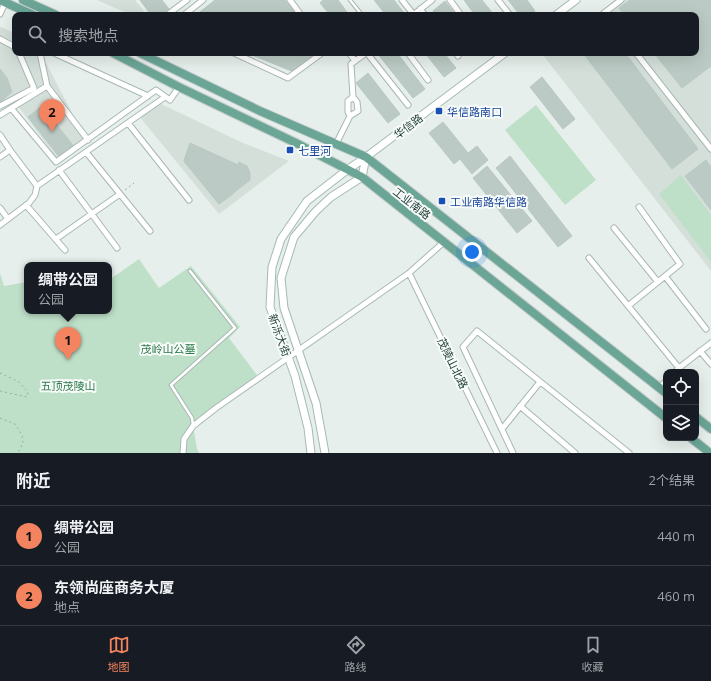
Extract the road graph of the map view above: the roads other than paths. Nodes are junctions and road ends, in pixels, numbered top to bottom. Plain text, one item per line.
1 (23, 0) edge
2 (187, 0) edge
3 (203, 0) edge
4 (290, 0) edge
5 (350, 0) edge
6 (402, 0) edge
7 (432, 0) edge
8 (450, 0) edge
9 (498, 0) edge
10 (576, 0) edge
11 (621, 0) edge
12 (3, 1) edge
13 (420, 9) junction
14 (27, 12) edge
15 (49, 12) edge
16 (170, 12) edge
17 (188, 12) edge
18 (299, 12) edge
19 (360, 12) edge
20 (412, 12) edge
21 (417, 12) edge
22 (422, 12) edge
23 (459, 12) edge
24 (508, 12) edge
25 (560, 12) edge
26 (605, 12) edge
27 (0, 14) edge
28 (0, 39) edge
29 (12, 45) edge
30 (19, 56) edge
31 (41, 56) edge
32 (61, 56) edge
33 (119, 56) edge
34 (146, 56) edge
35 (240, 56) edge
36 (318, 56) edge
37 (351, 56) edge
38 (362, 56) edge
39 (368, 56) edge
40 (410, 56) edge
41 (501, 56) edge
42 (638, 56) edge
43 (355, 61) junction
44 (428, 80) dead end
45 (47, 86) junction
46 (179, 87) junction
47 (148, 96) junction
48 (165, 97) junction
49 (353, 97) junction
50 (408, 105) dead end
51 (0, 106) edge
52 (11, 108) junction
53 (0, 115) edge
54 (350, 116) junction
55 (128, 123) junction
56 (0, 135) edge
57 (88, 140) junction
58 (336, 144) junction
59 (711, 149) edge
60 (10, 150) junction
61 (86, 152) junction
62 (0, 157) edge
63 (366, 157) junction
64 (60, 170) junction
65 (347, 170) junction
66 (362, 177) junction
67 (37, 186) junction
68 (120, 194) junction
69 (189, 200) dead end
70 (26, 205) junction
71 (639, 207) dead end
72 (0, 208) edge
73 (92, 214) junction
74 (8, 219) junction
75 (0, 225) edge
76 (614, 228) dead end
77 (150, 231) dead end
78 (56, 240) junction
79 (444, 242) junction
80 (117, 248) dead end
81 (65, 250) dead end
82 (589, 258) dead end
83 (190, 271) dead end
84 (408, 273) junction
85 (665, 276) junction
86 (658, 282) junction
87 (628, 306) junction
88 (706, 329) dead end
89 (711, 343) edge
90 (298, 350) junction
91 (700, 351) junction
92 (288, 358) junction
93 (711, 364) edge
94 (676, 369) edge
95 (678, 369) edge
96 (540, 382) junction
97 (663, 384) edge
98 (659, 388) junction
99 (663, 391) edge
100 (520, 406) junction
101 (663, 416) edge
102 (699, 419) edge
103 (193, 426) junction
104 (502, 429) junction
105 (711, 429) edge
106 (695, 441) edge
107 (183, 453) edge
108 (312, 453) edge
109 (325, 453) edge
110 (497, 453) edge
111 (513, 453) edge
112 (575, 453) edge
113 (629, 453) edge
114 (710, 453) edge

1 - 15 main road
2 - 16 street
3 - 17 street
4 - 18 street
5 - 19 lane
6 - 20 street
7 - 13 street
8 - 23 street
9 - 24 street
10 - 25 main road
11 - 26 street
12 - 14 main road
12 - 27 street
13 - 21 street
13 - 22 street
28 - 29 street
30 - 51 street
31 - 45 street
32 - 47 street
33 - 46 main road, 工业南路
34 - 58 main road, 工业南路
35 - 36 street
37 - 43 street
38 - 43 street
39 - 50 street
40 - 44 street
41 - 63 main road, 华信路
42 - 59 street
43 - 49 street
45 - 52 street
45 - 57 street
46 - 48 street
46 - 65 main road, 工业南路
47 - 48 street
47 - 57 street
48 - 55 street
49 - 54 street
49 - 54 street
52 - 53 street
52 - 57 street
54 - 58 street
55 - 61 street
55 - 69 street
56 - 60 street
58 - 63 main road, 工业南路
60 - 62 street
60 - 67 street
61 - 64 street
61 - 68 street
63 - 65 main road, 新泺大街
63 - 66 main road
63 - 98 main road, 工业南路
64 - 67 street
64 - 73 street
65 - 66 main road, 工业南路
65 - 92 main road, 新泺大街
66 - 79 main road, 工业南路
66 - 90 main road, 新泺大街
67 - 70 street
68 - 73 street
68 - 77 street
70 - 74 street
70 - 78 street
71 - 85 street
72 - 74 street
73 - 78 street
73 - 80 street
74 - 75 street
76 - 86 street
78 - 81 street
79 - 84 street
79 - 101 main road, 工业南路
82 - 87 street
83 - 103 lane
84 - 90 street
84 - 110 street, 茂陵山北路
85 - 86 street
85 - 88 street
86 - 87 street
87 - 94 street
89 - 91 street
90 - 92 street
90 - 109 main road, 新泺大街
91 - 93 street
91 - 95 street
92 - 103 street
92 - 108 main road, 新泺大街
96 - 100 street
96 - 104 street
96 - 113 street
97 - 98 street
98 - 99 main road, 工业南路
100 - 104 street
100 - 112 street
102 - 105 main road
103 - 107 street
104 - 111 street
106 - 114 main road

